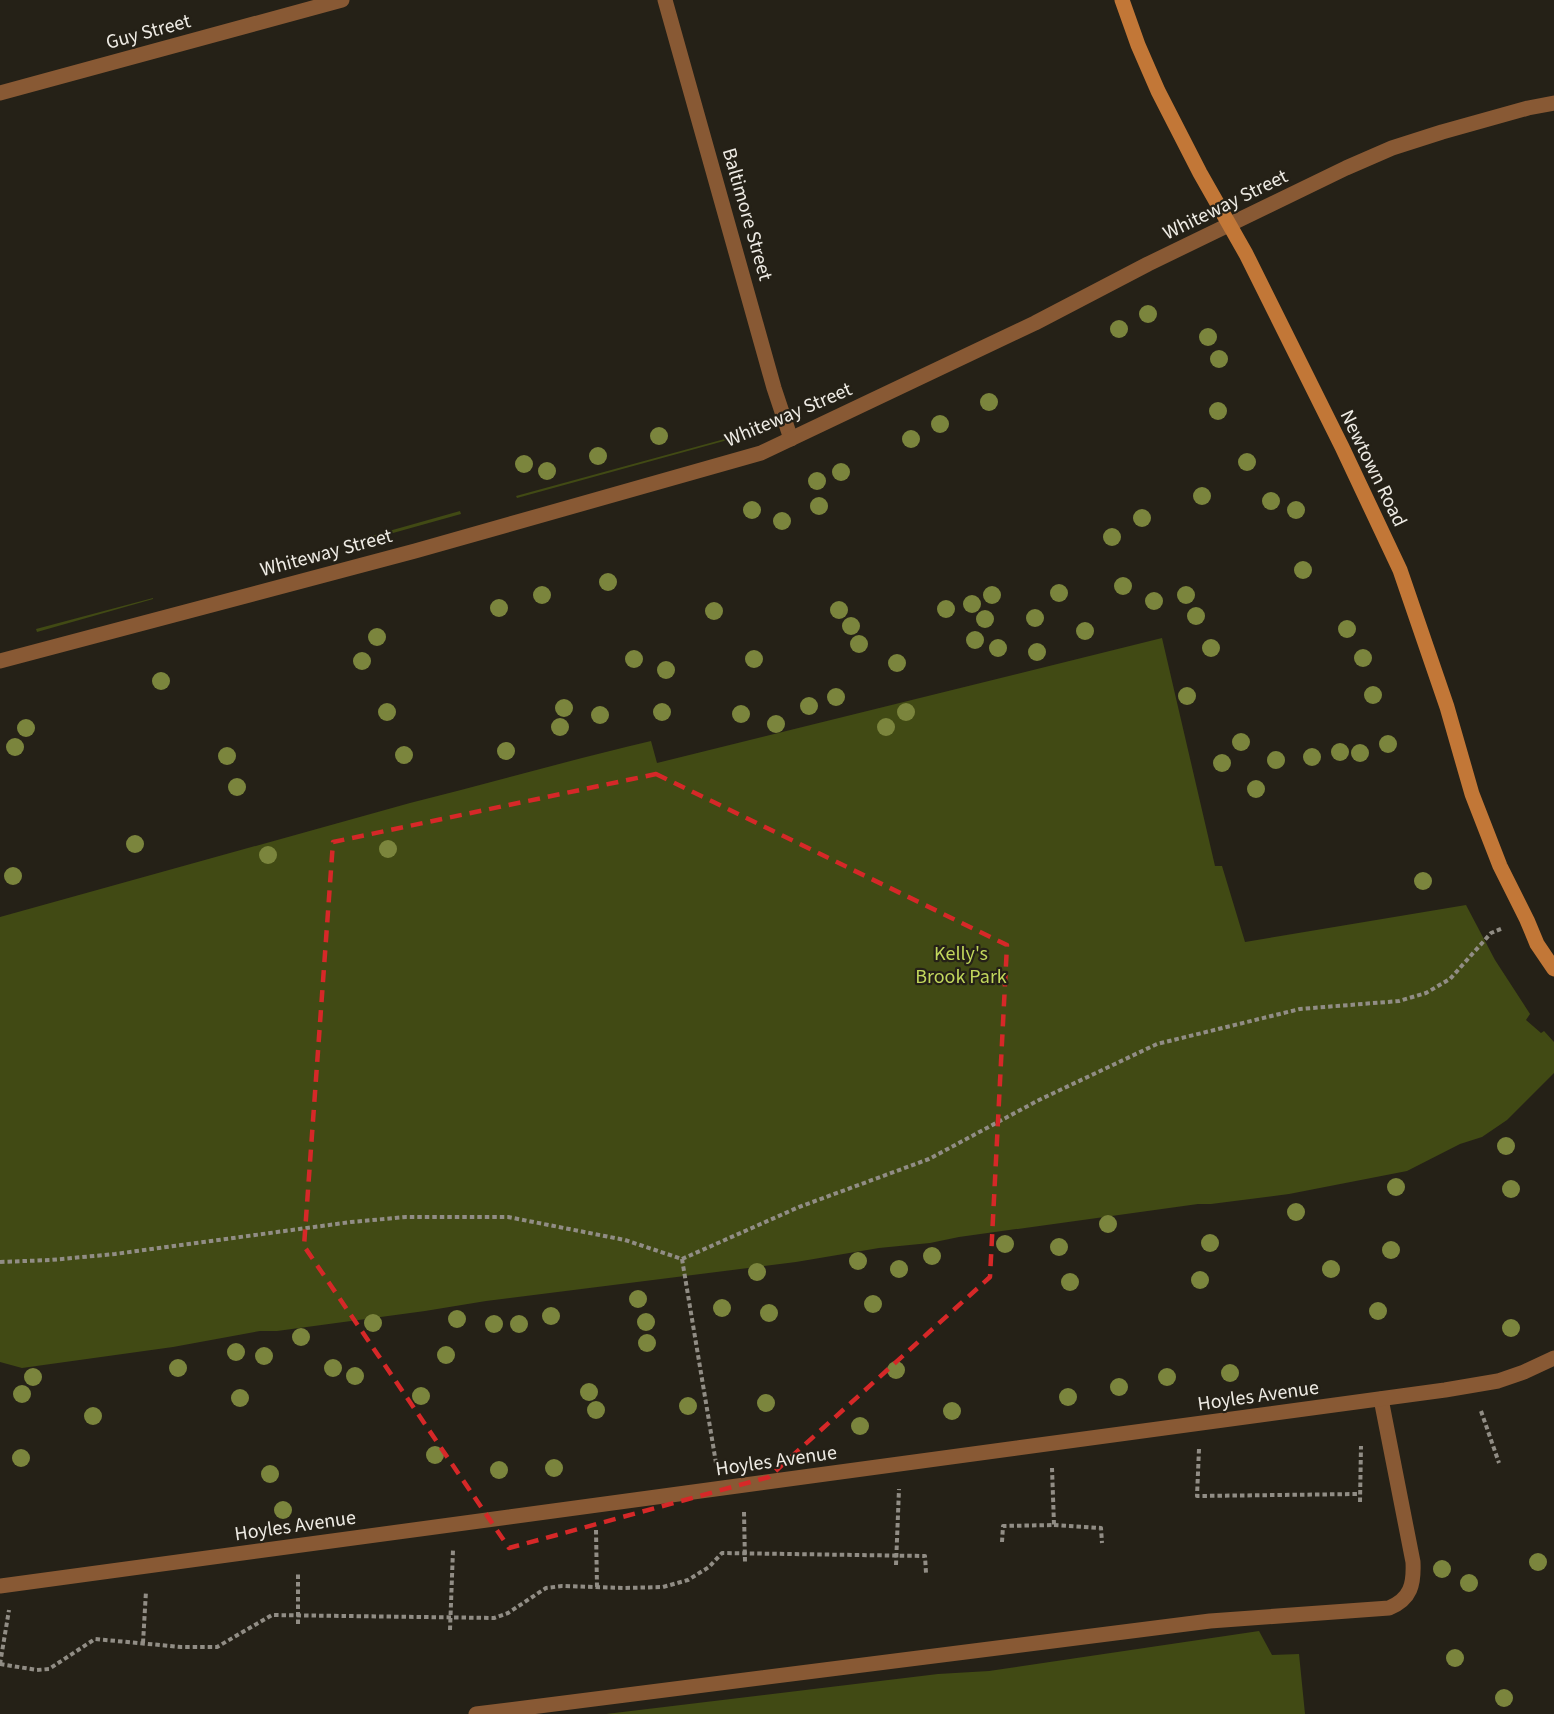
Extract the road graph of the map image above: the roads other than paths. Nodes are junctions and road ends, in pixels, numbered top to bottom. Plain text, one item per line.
1 (342, 0) edge
2 (665, 0) edge
3 (1122, 0) edge
4 (0, 93) edge
5 (1554, 103) edge
6 (1229, 224) junction
7 (791, 440) junction
8 (0, 661) edge
9 (1554, 969) edge
10 (1554, 1358) edge
11 (1381, 1399) junction
12 (0, 1586) edge
13 (476, 1714) edge

1 - 4 street, Guy Street
2 - 7 street, Baltimore Street
3 - 6 street, Newtown Road
5 - 6 street, Whiteway Street
6 - 7 street, Whiteway Street
6 - 9 street, Newtown Road
7 - 8 street, Whiteway Street
10 - 11 street, Hoyles Avenue
11 - 12 street, Hoyles Avenue
11 - 13 street

